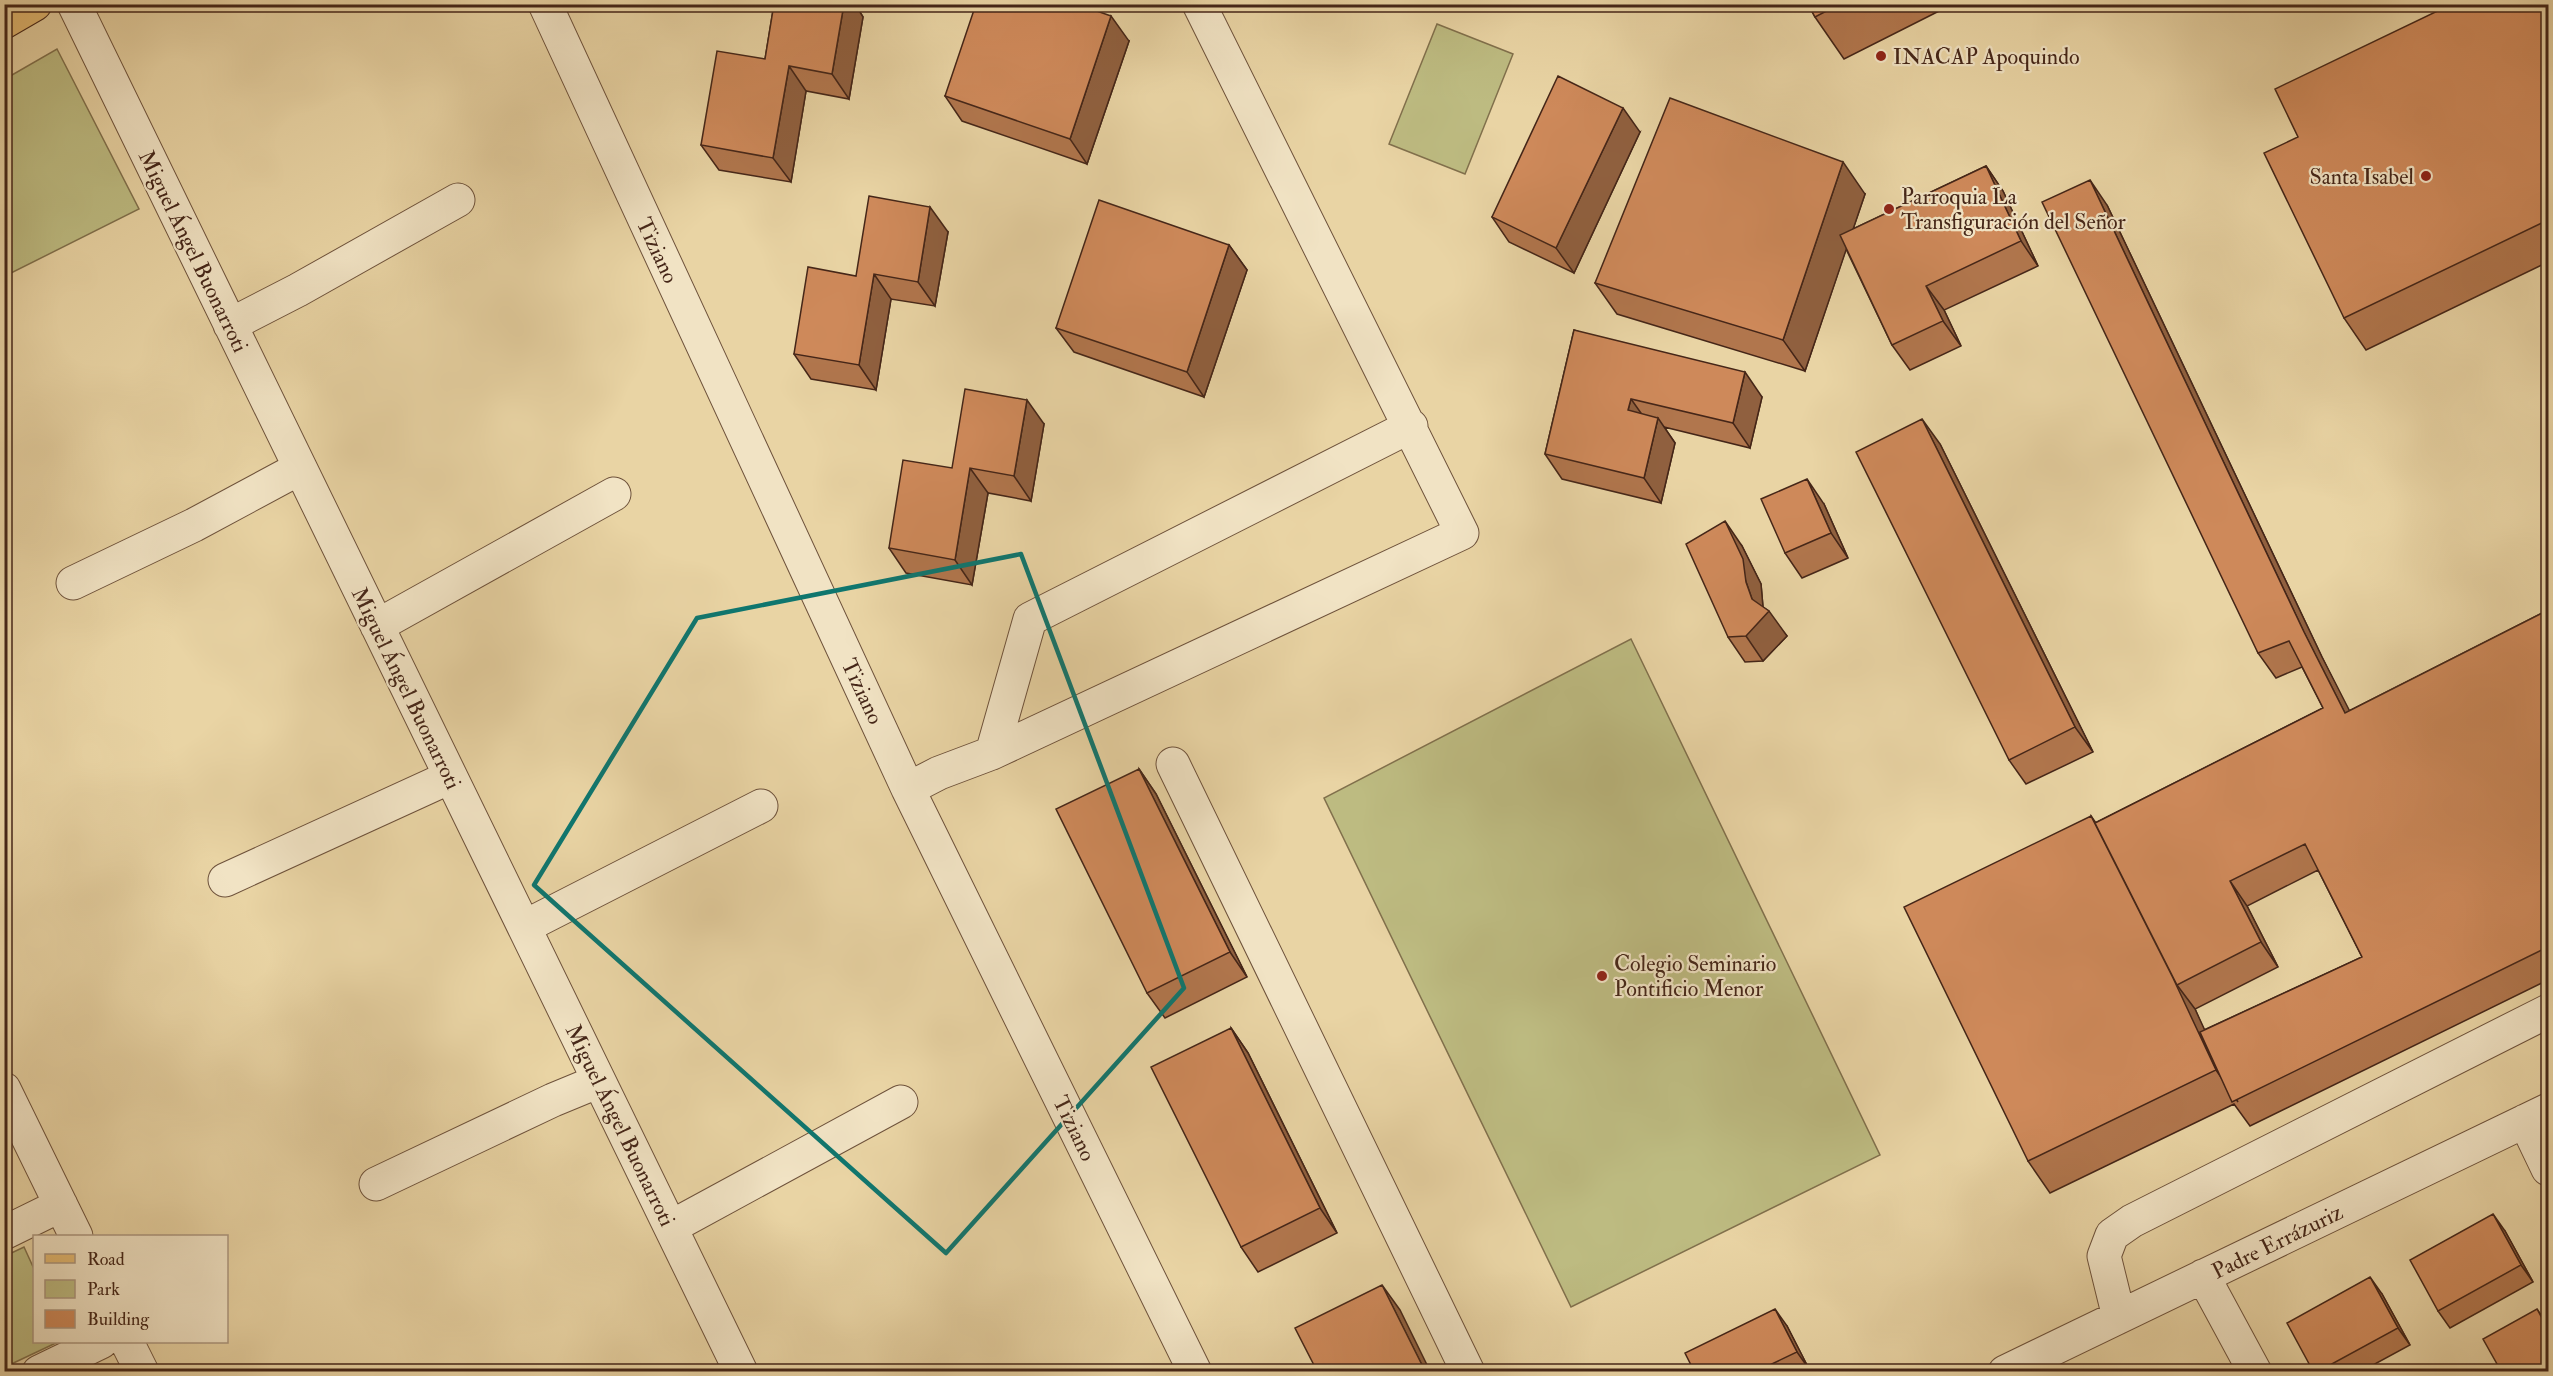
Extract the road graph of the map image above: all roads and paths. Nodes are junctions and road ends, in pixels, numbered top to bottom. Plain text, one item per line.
1 (35, 4) edge
2 (74, 4) edge
3 (545, 4) edge
4 (1199, 4) edge
5 (4, 22) edge
6 (458, 200) dead end
7 (230, 325) junction
8 (1411, 426) junction
9 (300, 468) junction
10 (614, 494) dead end
11 (73, 583) dead end
12 (377, 626) junction
13 (992, 753) junction
14 (1173, 764) dead end
15 (450, 777) junction
16 (908, 789) junction
17 (761, 806) dead end
18 (225, 880) dead end
19 (524, 927) junction
20 (2548, 1011) edge
21 (599, 1081) junction
22 (4, 1089) edge
23 (901, 1102) dead end
24 (2537, 1115) edge
25 (2548, 1169) edge
26 (376, 1184) dead end
27 (61, 1205) junction
28 (671, 1227) junction
29 (4, 1233) edge
30 (76, 1235) edge
31 (2203, 1276) junction
32 (2119, 1317) junction
33 (97, 1343) edge
34 (128, 1343) edge
35 (39, 1371) edge
36 (142, 1371) edge
37 (741, 1371) edge
38 (1195, 1371) edge
39 (1468, 1371) edge
40 (2005, 1371) edge
41 (2255, 1371) edge

1 - 5 main road
2 - 7 street, Miguel Ángel Buonarroti
3 - 16 street, Tiziano
4 - 8 street
6 - 7 street
7 - 9 street, Miguel Ángel Buonarroti
8 - 13 street
8 - 13 street
9 - 11 street
9 - 12 street, Miguel Ángel Buonarroti
10 - 12 street
12 - 15 street, Miguel Ángel Buonarroti
13 - 16 street
14 - 39 street
15 - 18 street
15 - 19 street, Miguel Ángel Buonarroti
16 - 38 street, Tiziano
17 - 19 street
19 - 21 street, Miguel Ángel Buonarroti
20 - 32 street
21 - 26 street
21 - 28 street, Miguel Ángel Buonarroti
22 - 27 street
23 - 28 street
24 - 25 street
24 - 31 street, Padre Errázuriz
27 - 29 street
27 - 30 street
28 - 37 street, Miguel Ángel Buonarroti
31 - 32 street, Padre Errázuriz
31 - 41 street
32 - 40 street, Padre Errázuriz
33 - 35 street
34 - 36 street

